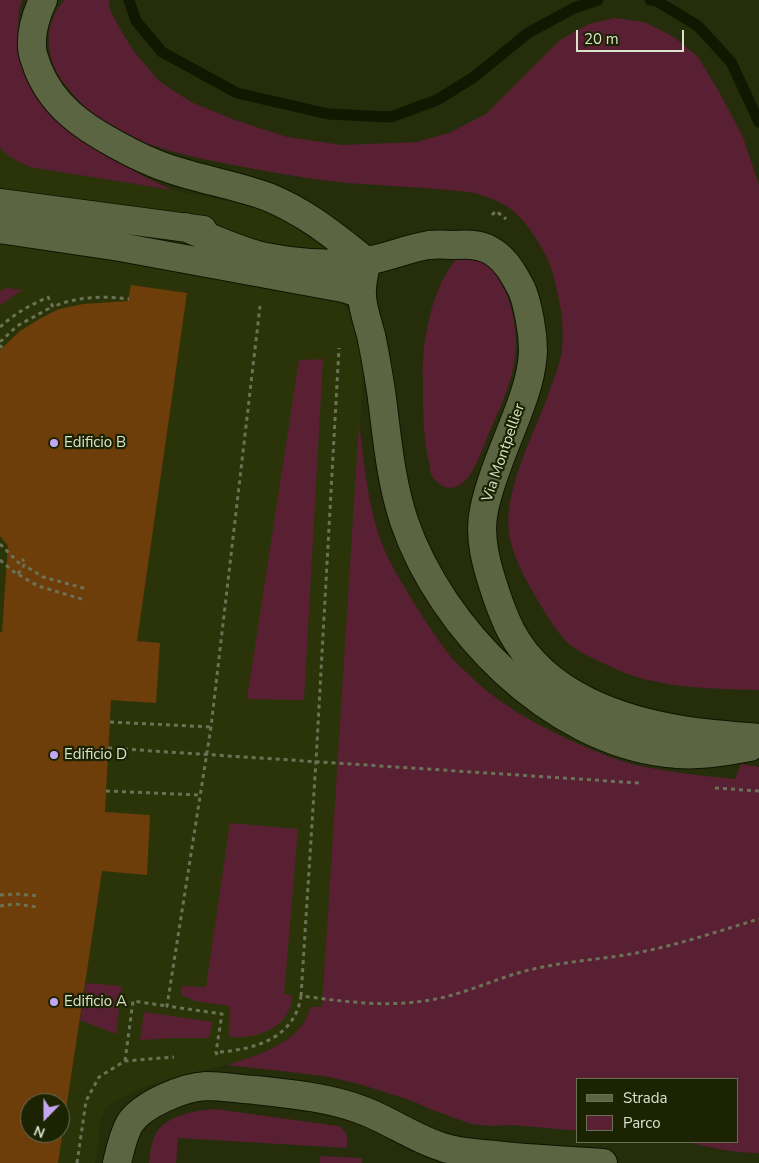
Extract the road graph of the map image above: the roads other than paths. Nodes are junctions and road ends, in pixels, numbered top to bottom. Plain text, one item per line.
1 (43, 0) edge
2 (0, 203) edge
3 (0, 229) edge
4 (366, 261) junction
5 (362, 294) junction
6 (759, 738) edge
7 (759, 746) edge
8 (118, 1163) edge
9 (604, 1163) edge

1 - 4 lane
2 - 4 lane, Via Montpellier
3 - 5 lane
4 - 5 lane
4 - 6 lane, Via Montpellier
5 - 7 lane
8 - 9 lane

